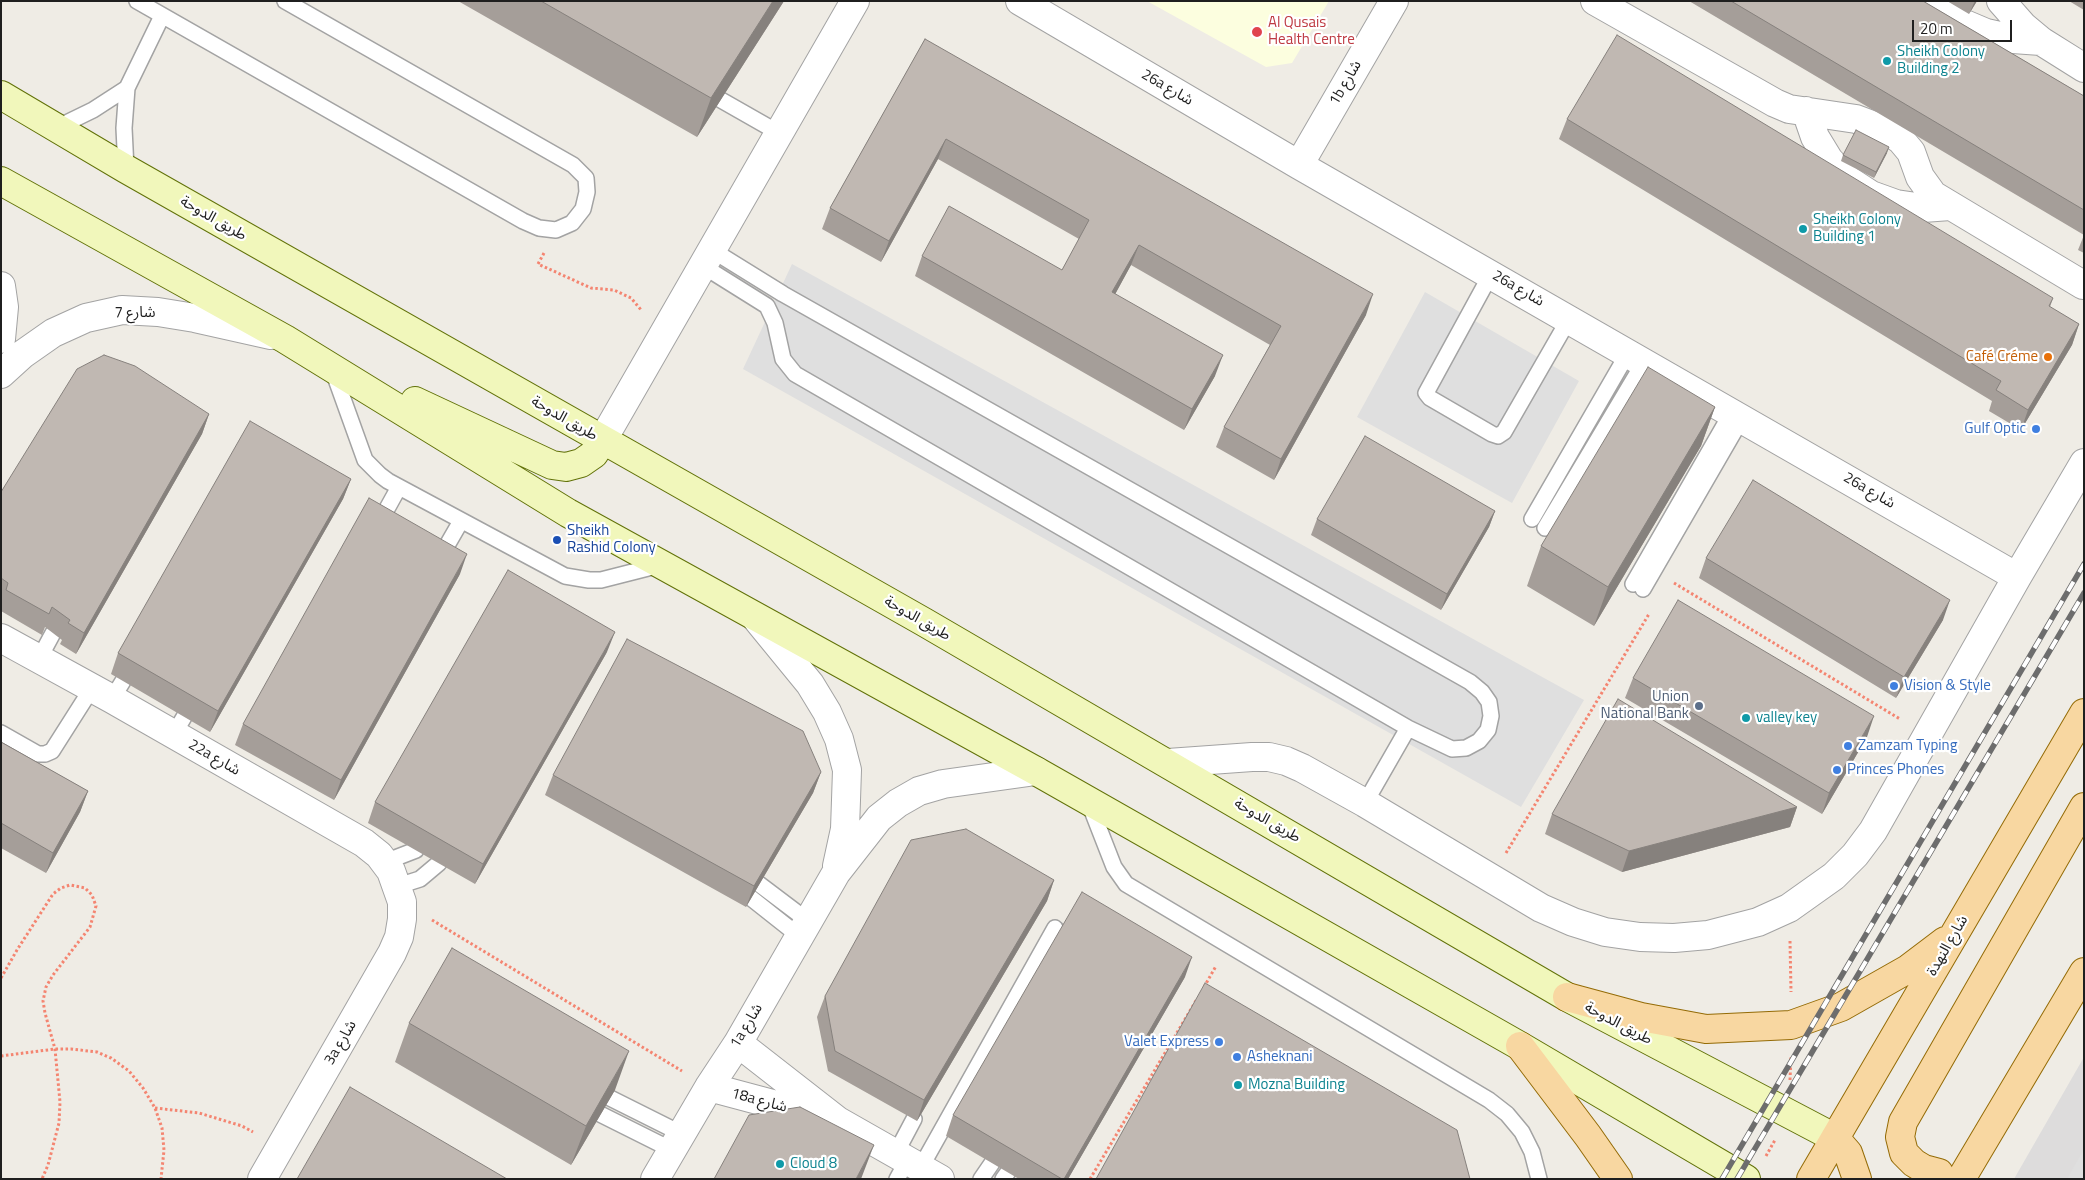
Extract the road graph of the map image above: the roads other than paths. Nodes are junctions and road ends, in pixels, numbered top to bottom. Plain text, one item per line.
1 (137, 1) edge
2 (285, 1) edge
3 (856, 1) edge
4 (1020, 1) edge
5 (1394, 1) edge
6 (1594, 1) edge
7 (1930, 1) edge
8 (2001, 1) edge
9 (162, 16) junction
10 (2041, 41) junction
11 (2084, 68) edge
12 (127, 88) junction
13 (1, 95) edge
14 (721, 100) edge
15 (1806, 111) junction
16 (56, 128) junction
17 (779, 133) junction
18 (1299, 165) junction
19 (126, 169) junction
20 (1, 181) edge
21 (1950, 206) junction
22 (708, 258) junction
23 (1491, 274) junction
24 (2082, 285) dead end
25 (1, 286) edge
26 (783, 294) junction
27 (772, 313) junction
28 (1569, 319) junction
29 (285, 338) junction
30 (1, 339) edge
31 (1636, 358) junction
32 (332, 367) junction
33 (1, 374) edge
34 (1737, 415) junction
35 (602, 441) junction
36 (2084, 463) edge
37 (399, 487) junction
38 (1532, 519) dead end
39 (462, 521) junction
40 (377, 528) edge
41 (1545, 528) dead end
42 (438, 562) edge
43 (660, 565) junction
44 (2017, 577) junction
45 (1638, 586) edge
46 (756, 618) junction
47 (53, 633) edge
48 (1, 638) edge
49 (39, 659) junction
50 (109, 689) junction
51 (2084, 713) edge
52 (1408, 728) junction
53 (1, 733) edge
54 (1168, 763) junction
55 (1036, 771) junction
56 (1089, 802) junction
57 (1365, 803) junction
58 (2084, 807) edge
59 (416, 850) edge
60 (385, 862) junction
61 (439, 863) edge
62 (836, 873) junction
63 (759, 884) edge
64 (400, 894) junction
65 (751, 898) edge
66 (1055, 928) dead end
67 (804, 929) junction
68 (1956, 932) junction
69 (2084, 972) edge
70 (1567, 997) junction
71 (738, 1043) junction
72 (1520, 1046) junction
73 (709, 1087) junction
74 (610, 1098) edge
75 (600, 1114) edge
76 (914, 1119) edge
77 (838, 1121) junction
78 (1835, 1138) junction
79 (677, 1142) junction
80 (992, 1163) edge
81 (912, 1167) edge
82 (1943, 1177) edge
83 (262, 1179) edge
84 (655, 1179) edge
85 (981, 1179) edge
86 (1539, 1179) edge
87 (1618, 1179) edge
88 (1746, 1179) edge
89 (1811, 1179) edge
90 (1857, 1179) edge

1 - 9 lane
2 - 9 lane
3 - 17 street
4 - 18 street, 26a شارع
5 - 18 street, 1b شارع
6 - 15 street
7 - 10 street
8 - 10 street
9 - 12 lane
10 - 11 street
12 - 16 lane
12 - 19 lane
13 - 16 main road, طريق الدوحة
14 - 17 lane
15 - 21 street
15 - 21 street
16 - 19 main road, طريق الدوحة
17 - 22 street
18 - 23 street, 26a شارع
19 - 35 main road, طريق الدوحة
20 - 29 main road
21 - 24 street
22 - 26 lane
22 - 27 lane
22 - 35 street
23 - 28 street, 26a شارع
23 - 28 lane
25 - 30 street
26 - 27 lane
26 - 52 lane
27 - 52 lane
28 - 31 street, 26a شارع
29 - 32 main road
29 - 33 street, شارع 7
29 - 35 main road
31 - 34 street, 26a شارع
31 - 38 lane
31 - 41 lane
32 - 37 lane
32 - 43 main road
34 - 44 street, 26a شارع
34 - 45 lane
35 - 54 main road, طريق الدوحة
36 - 44 street
37 - 39 lane
37 - 40 lane
39 - 42 lane
39 - 43 lane
43 - 46 main road
44 - 57 street
46 - 55 main road
46 - 62 street, 1a شارع
47 - 49 lane
48 - 49 street, 22a شارع
49 - 50 street, 22a شارع
50 - 53 lane
50 - 60 street, 22a شارع
51 - 68 main road, شارع النهدة
52 - 57 lane
54 - 57 street
54 - 70 main road, طريق الدوحة
55 - 56 main road
55 - 62 street, 1a شارع
56 - 72 main road
56 - 86 lane
58 - 82 main road
59 - 60 lane
60 - 64 street, 22a شارع
61 - 64 lane
62 - 67 street, 1a شارع
63 - 67 lane
64 - 83 street, 3a شارع
65 - 67 lane
66 - 81 lane
67 - 71 street, 1a شارع
68 - 70 main road
68 - 78 main road, شارع النهدة
69 - 82 main road
70 - 78 main road, طريق الدوحة
71 - 73 street, 1a شارع
71 - 77 street, 18a شارع
72 - 87 main road
72 - 88 main road
73 - 77 street, 18a شارع
73 - 79 street, 1a شارع
74 - 79 lane
75 - 79 lane
76 - 81 lane
77 - 81 street, 18a شارع
78 - 89 main road, شارع النهدة
78 - 90 main road
79 - 84 street, 1a شارع
80 - 85 lane

